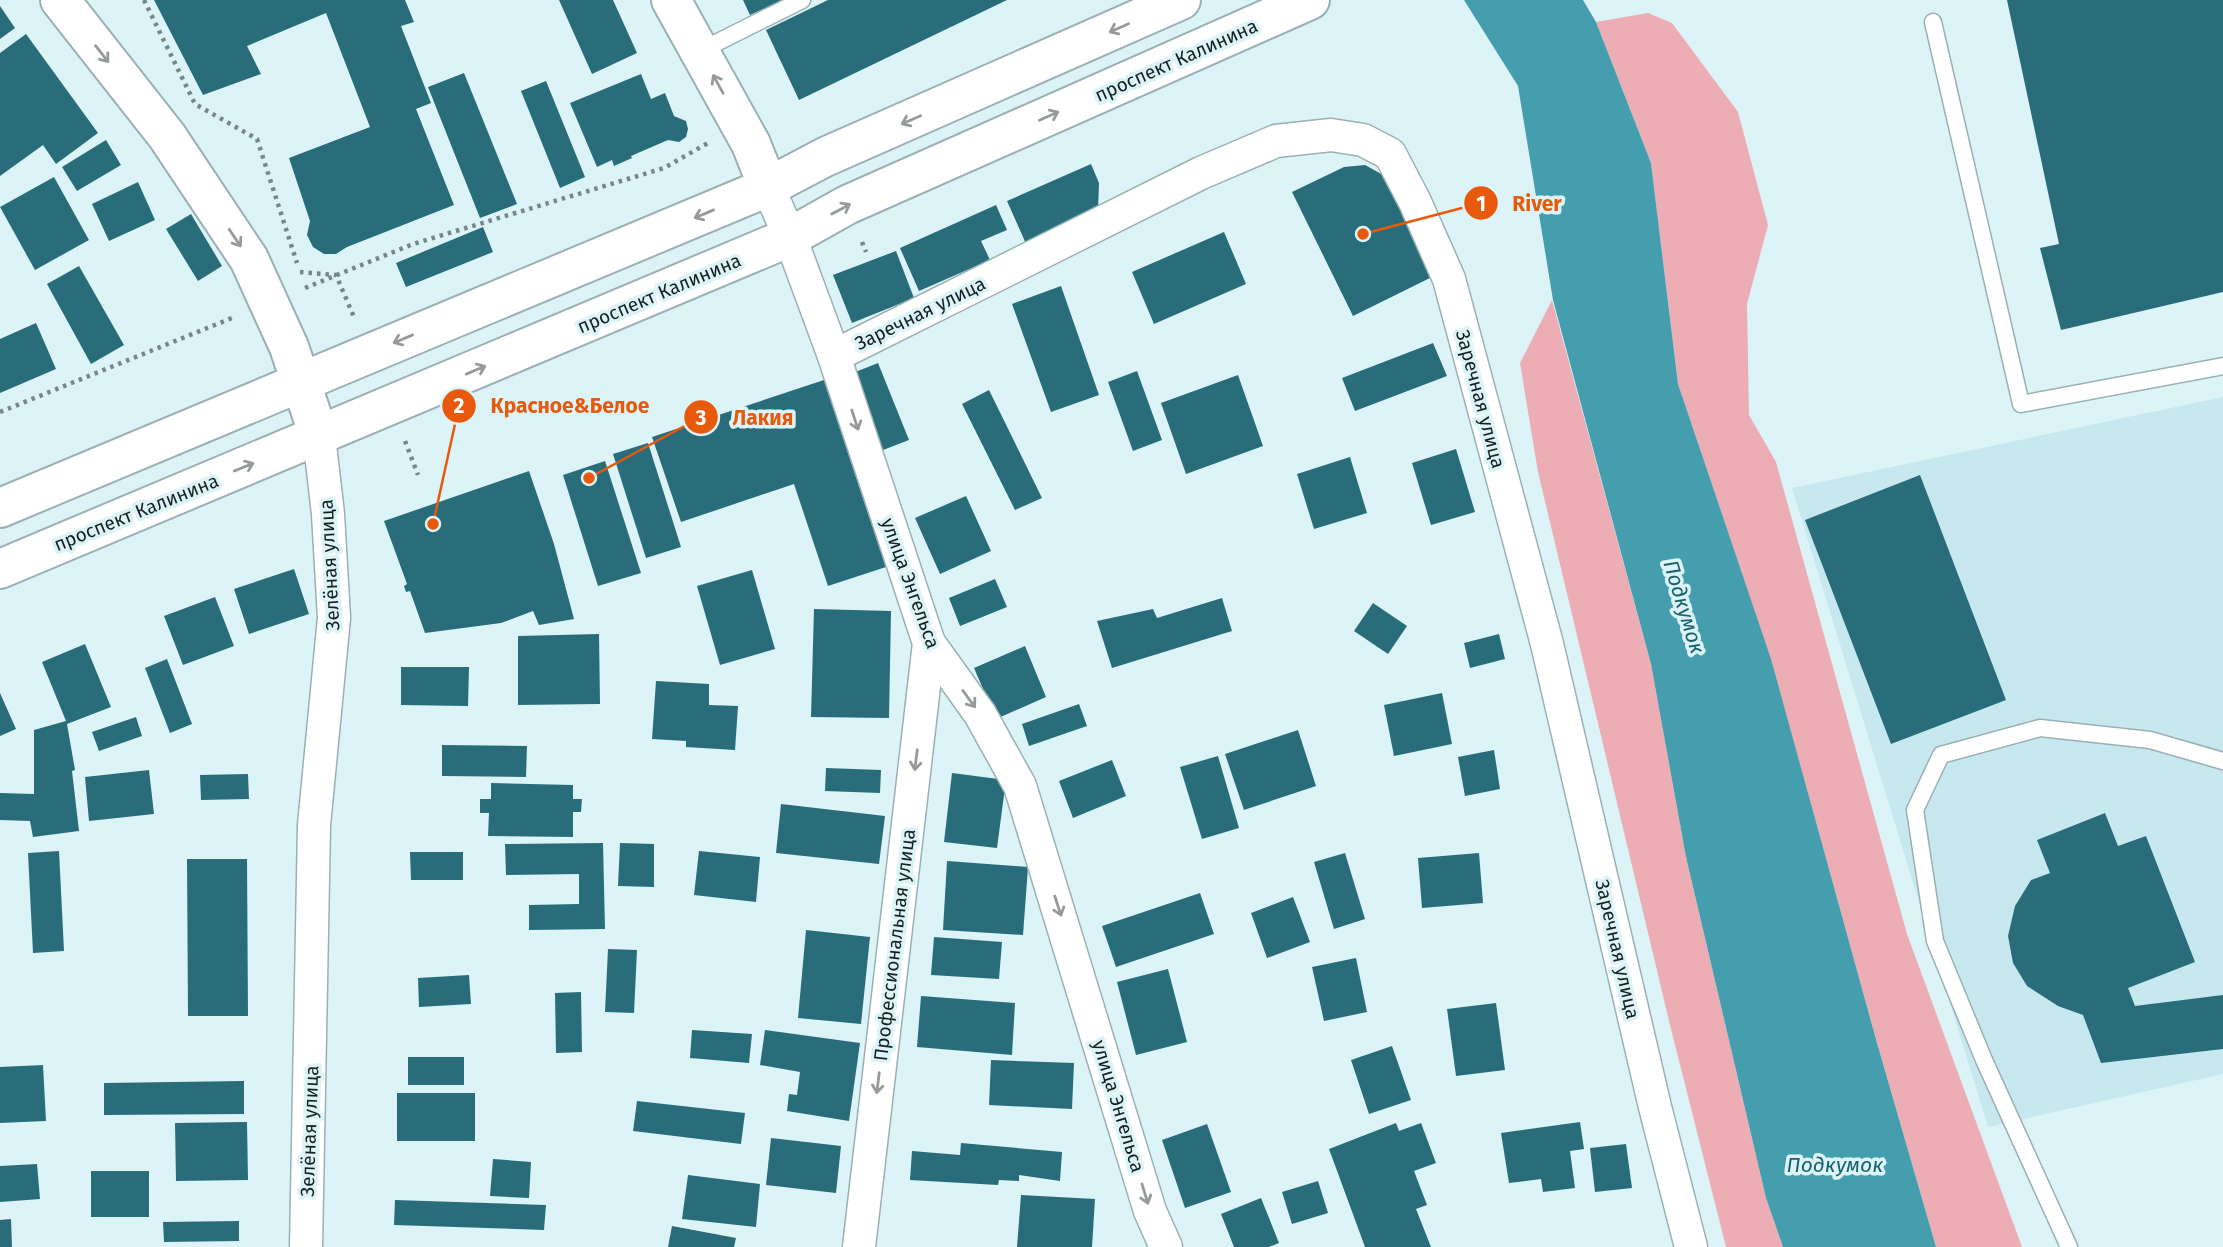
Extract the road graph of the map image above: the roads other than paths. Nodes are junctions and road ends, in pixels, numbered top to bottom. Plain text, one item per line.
1 (60, 0) edge
2 (671, 0) edge
3 (802, 0) edge
4 (1181, 0) edge
5 (1310, 0) edge
6 (1933, 22) dead end
7 (700, 51) junction
8 (768, 187) junction
9 (790, 237) junction
10 (834, 356) junction
11 (2223, 366) edge
12 (301, 382) junction
13 (319, 436) junction
14 (0, 508) edge
15 (0, 569) edge
16 (929, 643) junction
17 (2223, 761) edge
18 (306, 1247) edge
19 (859, 1247) edge
20 (1166, 1247) edge
21 (1691, 1247) edge
22 (2069, 1247) edge

1 -> 12 main road, Зелёная улица
2 - 7 main road, улица Энгельса
3 - 7 lane
4 -> 8 main road
9 -> 5 main road, проспект Калинина
6 - 11 lane
8 -> 7 main road, улица Энгельса
8 - 9 street, улица Энгельса
8 -> 12 main road
9 - 10 street, улица Энгельса
13 -> 9 main road, проспект Калинина
10 -> 16 street, улица Энгельса
10 - 21 street, Заречная улица
12 - 13 main road, Зелёная улица
12 - 14 main road
15 -> 13 main road, проспект Калинина
13 - 18 street, Зелёная улица
16 -> 19 street, Профессиональная улица
16 -> 20 street, улица Энгельса
17 - 22 lane

